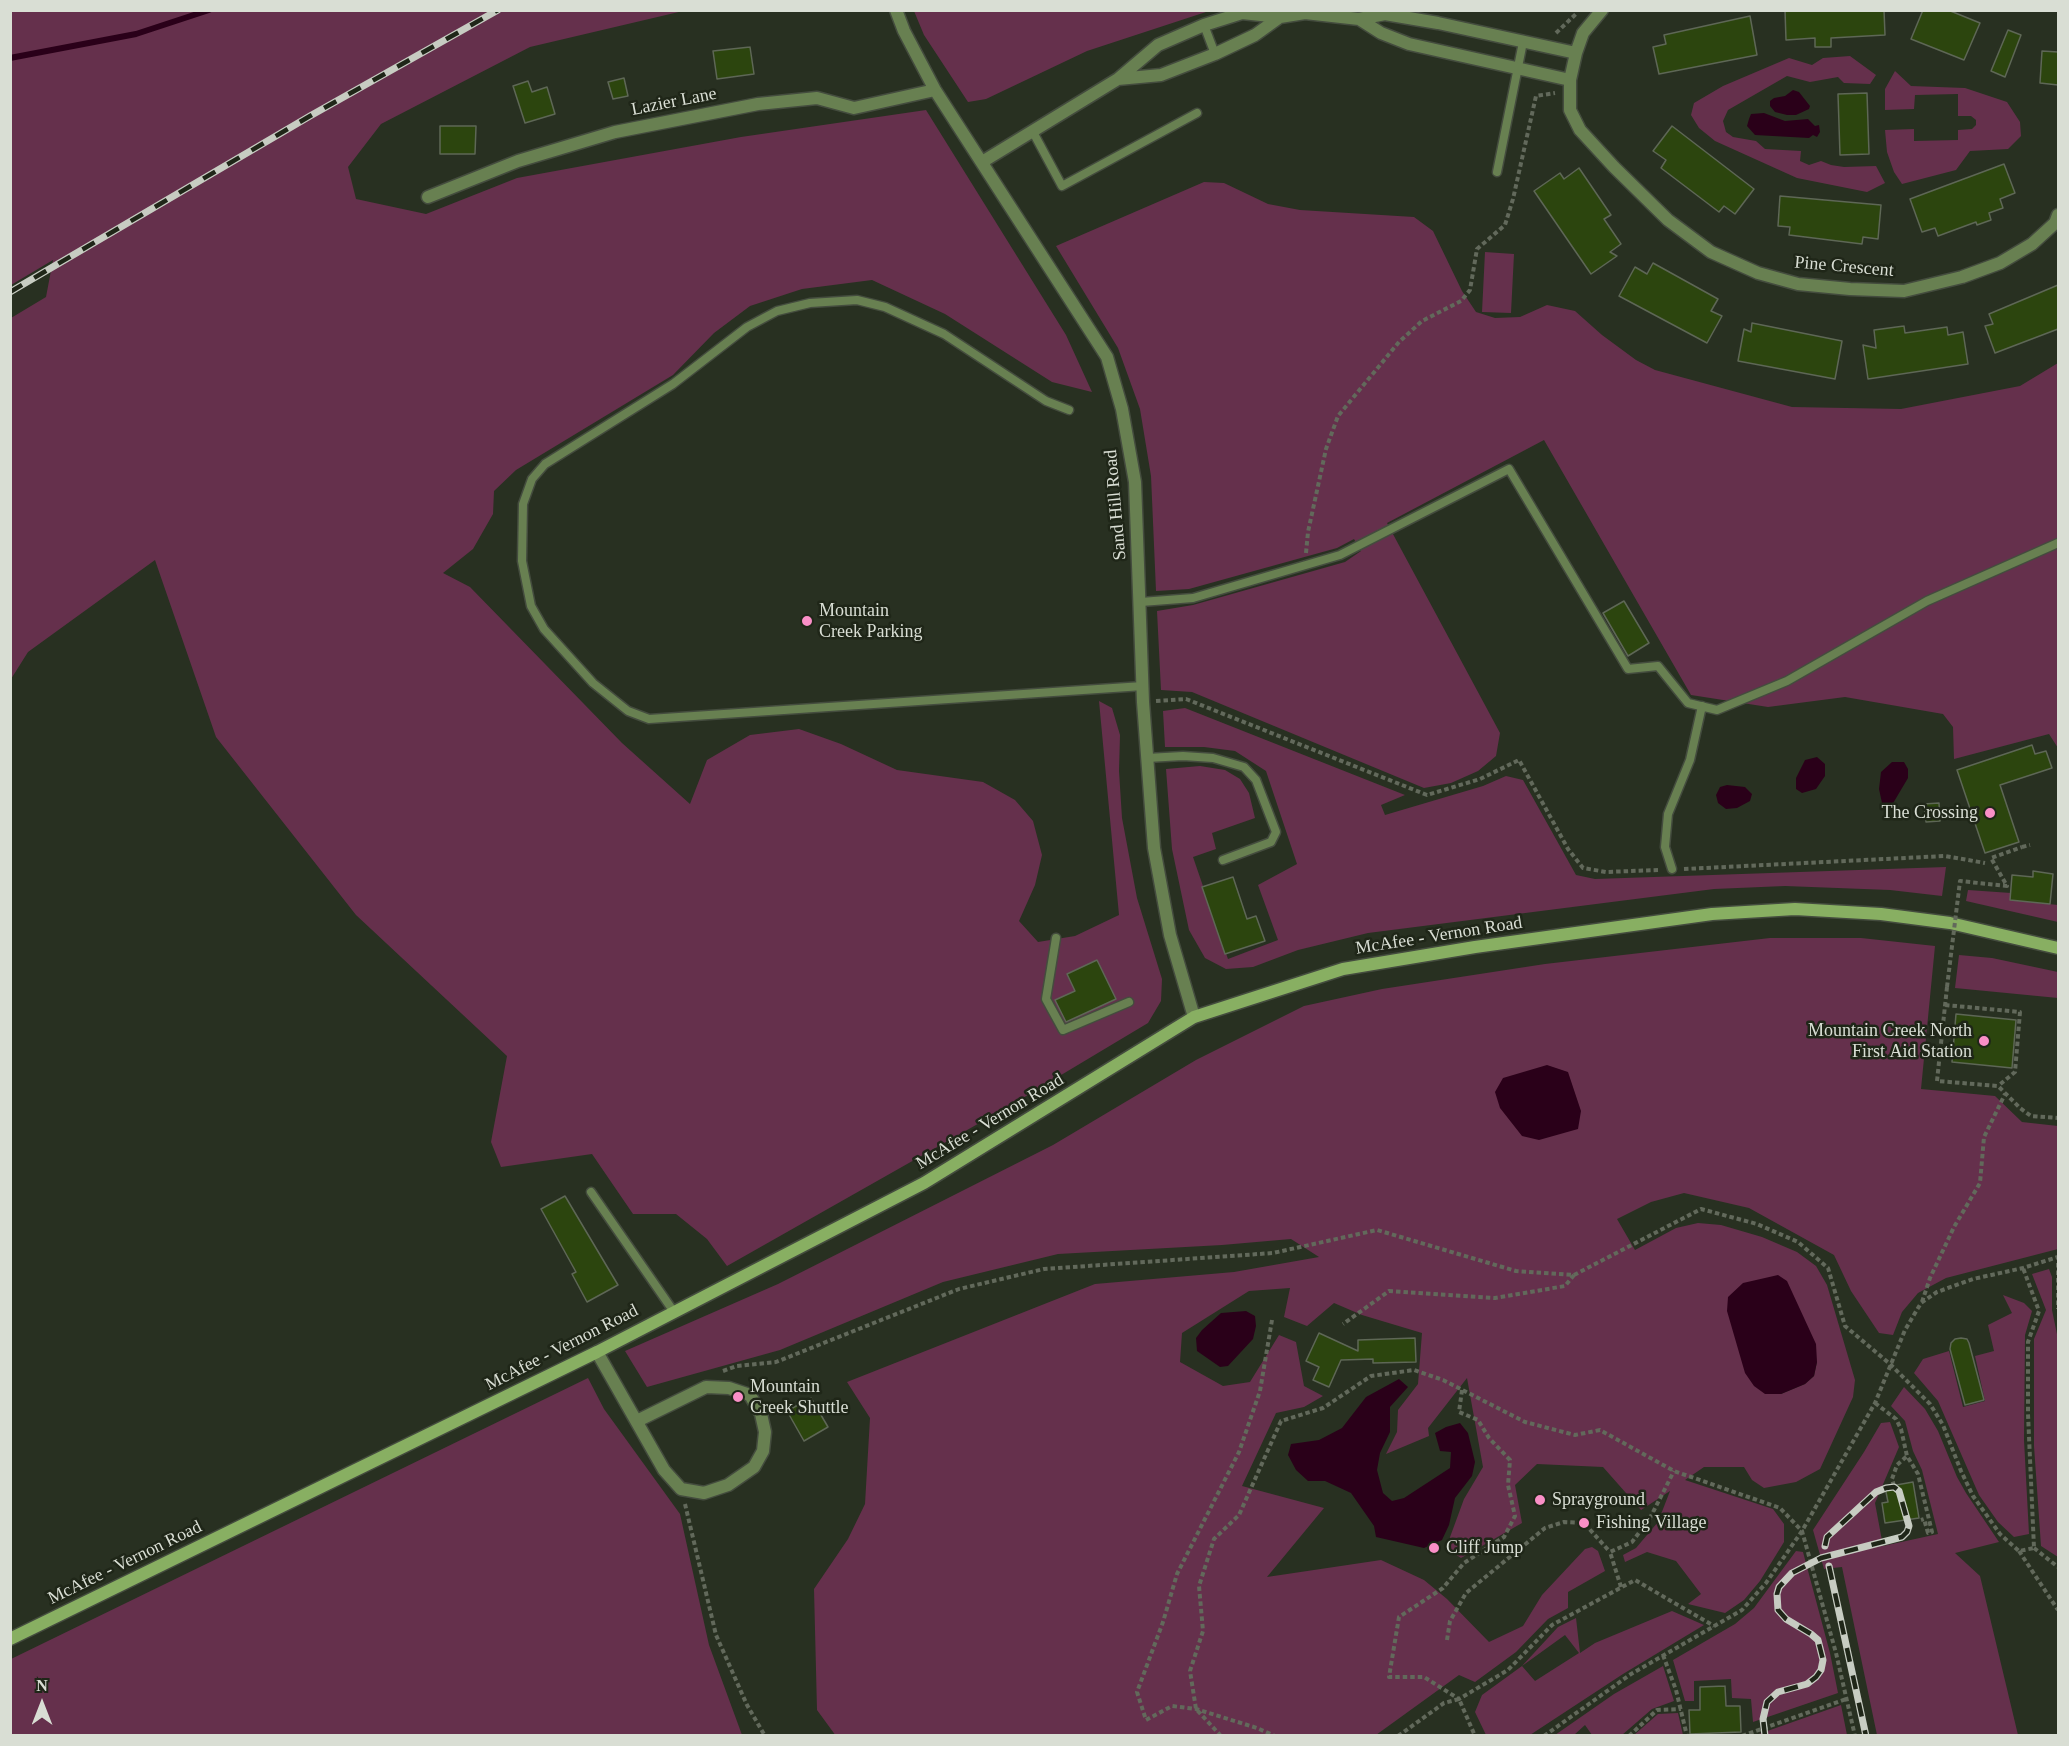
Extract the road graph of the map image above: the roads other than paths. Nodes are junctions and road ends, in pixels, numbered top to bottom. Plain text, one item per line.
1 (896, 10) edge
2 (1602, 10) edge
3 (1280, 17) junction
4 (1359, 19) junction
5 (1204, 25) junction
6 (1522, 42) junction
7 (1215, 54) junction
8 (1574, 59) junction
9 (1518, 68) junction
10 (1118, 79) junction
11 (1570, 84) junction
12 (935, 90) junction
13 (1197, 113) dead end
14 (1033, 132) junction
15 (982, 162) junction
16 (1497, 172) dead end
17 (428, 197) dead end
18 (2058, 215) edge
19 (1069, 410) dead end
20 (2058, 543) edge
21 (1141, 602) junction
22 (1143, 686) junction
23 (1702, 706) junction
24 (1147, 758) junction
25 (1223, 860) dead end
26 (1672, 869) road end
27 (1056, 938) dead end
28 (2058, 948) edge
29 (1129, 1002) dead end
30 (1194, 1017) junction
31 (591, 1192) dead end
32 (674, 1312) junction
33 (597, 1352) junction
34 (637, 1420) junction
35 (10, 1639) edge

1 - 12 street, Sand Hill Road
2 - 8 street, Pine Crescent
3 - 4 street
3 - 5 street
3 - 7 street
4 - 6 street
4 - 9 street
5 - 7 lane
5 - 10 street
6 - 8 street
6 - 9 lane
7 - 10 street
8 - 11 street, Pine Crescent
9 - 11 street
9 - 16 lane
10 - 14 street
11 - 18 street, Pine Crescent
12 - 15 street, Sand Hill Road
12 - 17 street, Lazier Lane
13 - 14 lane
14 - 15 street
15 - 21 street, Sand Hill Road
19 - 22 lane
20 - 23 lane
21 - 22 street, Sand Hill Road
21 - 23 lane
22 - 24 street, Sand Hill Road
23 - 26 lane
24 - 25 lane
24 - 30 street, Sand Hill Road
27 - 29 lane
28 - 30 main road, McAfee - Vernon Road
30 - 32 main road, McAfee - Vernon Road
31 - 32 lane
32 - 33 main road, McAfee - Vernon Road
33 - 34 street
33 - 35 main road, McAfee - Vernon Road
34 - 34 street

